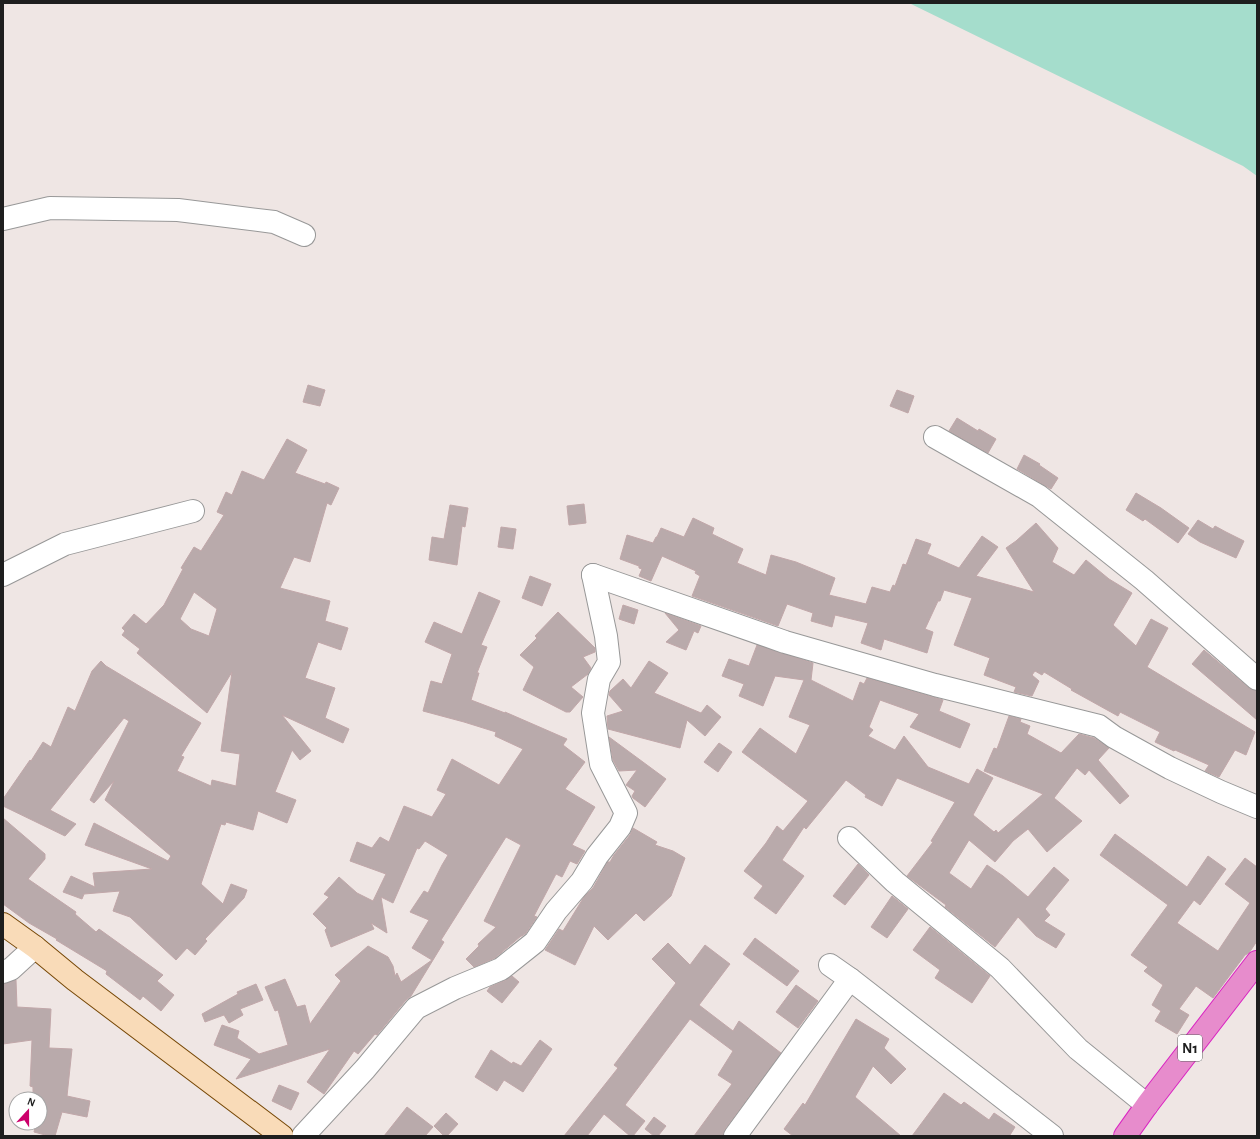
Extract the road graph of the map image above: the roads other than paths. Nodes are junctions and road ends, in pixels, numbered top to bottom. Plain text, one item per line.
1 (3, 219) edge
2 (304, 235) dead end
3 (935, 437) dead end
4 (193, 511) dead end
5 (3, 575) edge
6 (1257, 679) edge
7 (1257, 807) edge
8 (849, 838) dead end
9 (3, 924) edge
10 (35, 947) junction
11 (1257, 962) edge
12 (830, 965) dead end
13 (3, 972) edge
14 (850, 979) junction
15 (1146, 1105) junction
16 (282, 1136) edge
17 (303, 1136) edge
18 (735, 1136) edge
19 (1052, 1136) edge
20 (1125, 1136) edge

1 - 2 street
3 - 6 street
4 - 5 street
7 - 17 street
8 - 15 street
9 - 10 main road
10 - 13 street
10 - 16 main road
11 - 15 highway, N1
12 - 14 street
14 - 18 street
14 - 19 street
15 - 20 highway, N1

